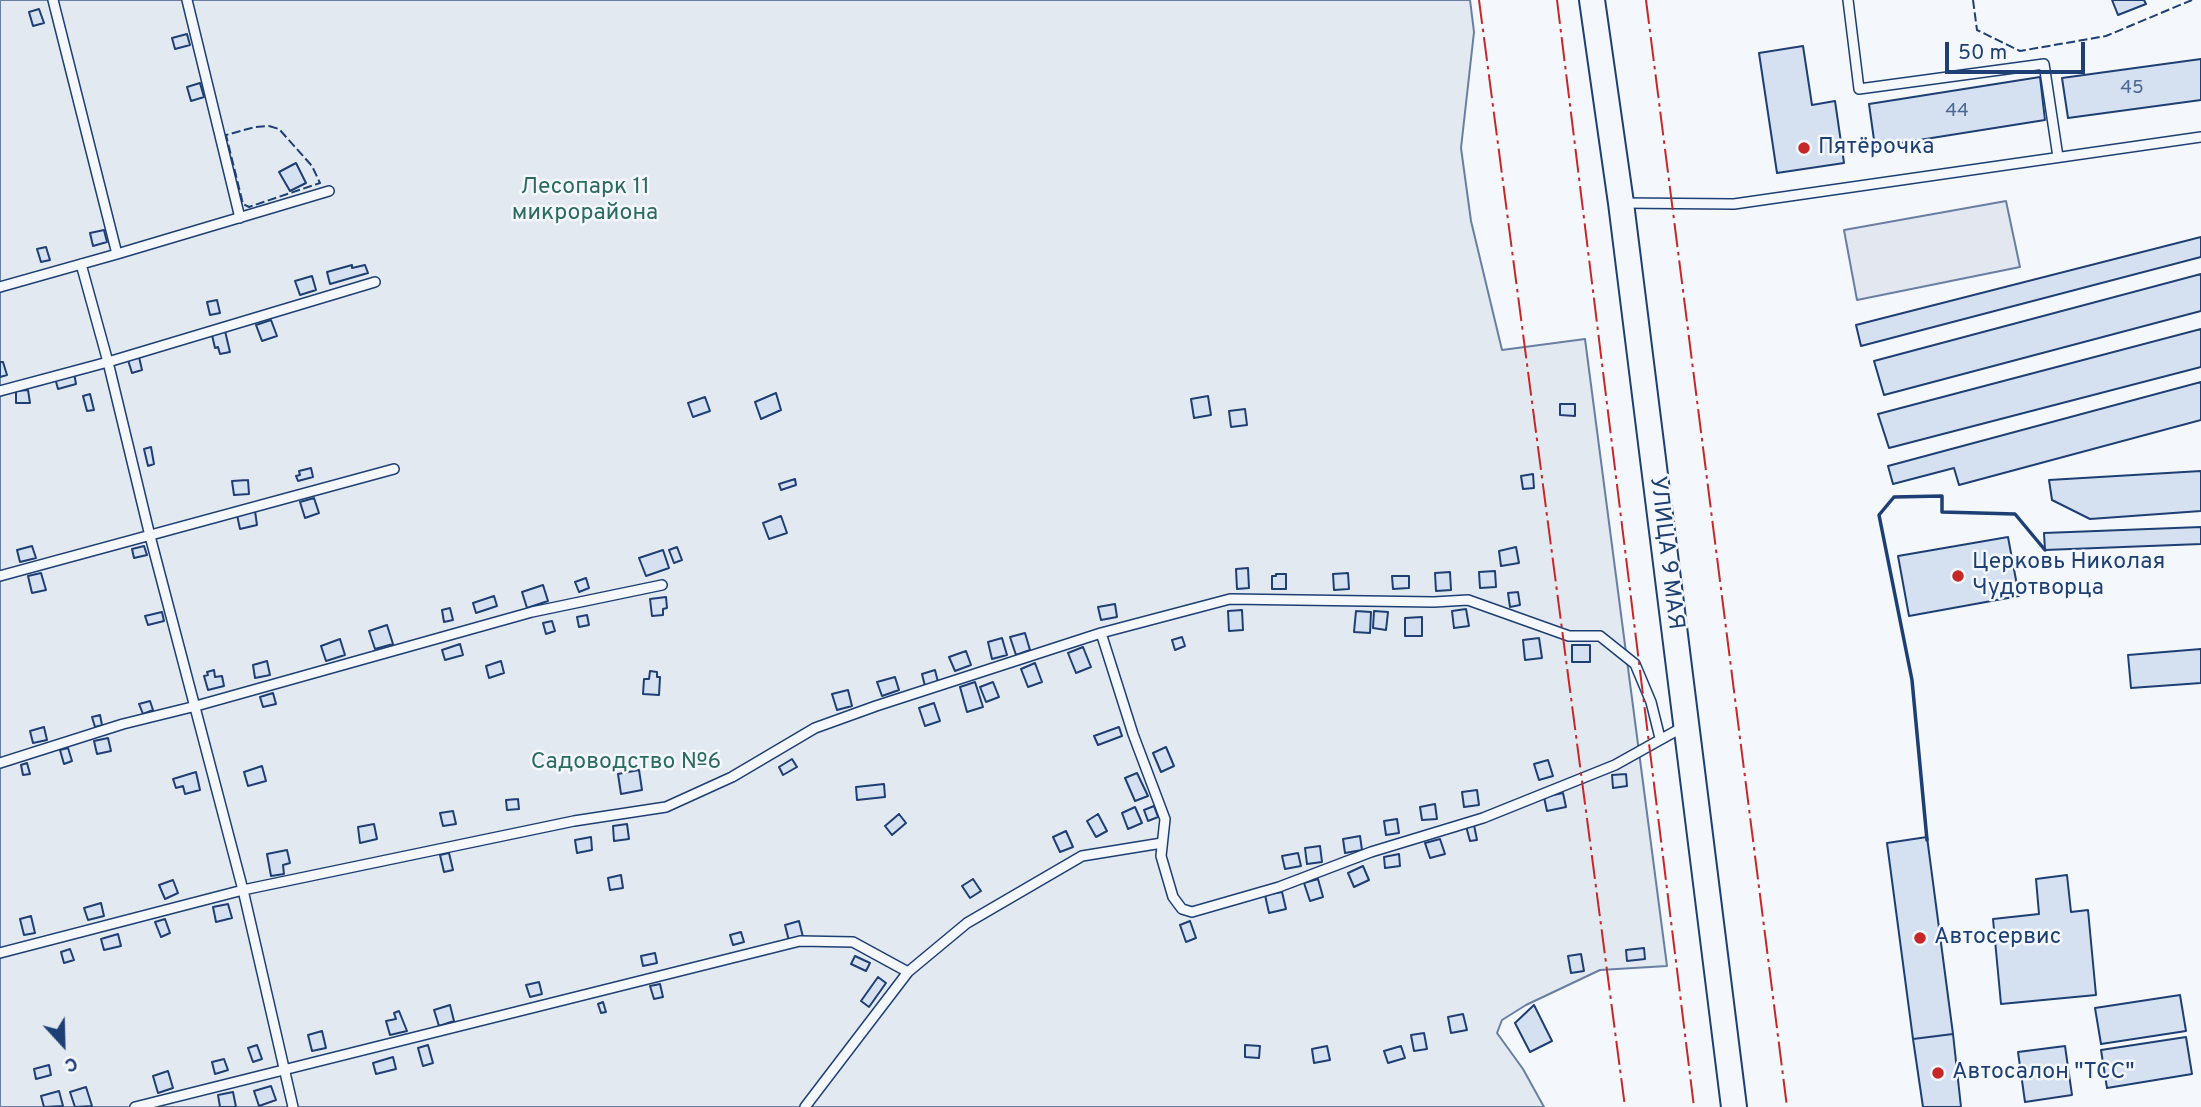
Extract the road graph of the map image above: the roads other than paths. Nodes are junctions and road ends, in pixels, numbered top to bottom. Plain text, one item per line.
1 (53, 0) edge
2 (187, 0) edge
3 (1592, 0) edge
4 (1849, 0) edge
5 (2201, 137) edge
6 (2058, 157) junction
7 (329, 191) dead end
8 (1621, 203) junction
9 (240, 218) junction
10 (117, 254) junction
11 (81, 264) junction
12 (374, 282) dead end
13 (0, 286) edge
14 (108, 362) junction
15 (0, 391) edge
16 (394, 469) dead end
17 (150, 536) junction
18 (0, 576) edge
19 (662, 585) dead end
20 (1101, 633) junction
21 (196, 706) junction
22 (1687, 724) junction
23 (1660, 738) junction
24 (0, 763) edge
25 (1162, 843) junction
26 (243, 890) junction
27 (0, 953) edge
28 (908, 972) junction
29 (284, 1068) junction
30 (135, 1107) edge
31 (293, 1107) edge
32 (804, 1107) edge
33 (1734, 1107) edge

1 - 10 lane
2 - 9 lane
3 - 8 main road, УЛИЦА 9 МАЯ
4 - 6 lane
5 - 6 lane
6 - 8 lane
7 - 9 lane
8 - 22 main road, УЛИЦА 9 МАЯ
9 - 10 lane
10 - 11 lane
11 - 13 lane
11 - 14 lane
12 - 14 lane
14 - 15 lane
14 - 17 lane
16 - 17 lane
17 - 18 lane
17 - 21 lane
19 - 21 lane
20 - 23 lane
20 - 25 lane
20 - 26 lane
21 - 24 lane
21 - 26 lane
22 - 23 lane
22 - 33 main road, УЛИЦА 9 МАЯ
23 - 25 lane
25 - 28 lane
26 - 27 lane
26 - 29 lane
28 - 29 lane
28 - 32 lane
29 - 30 lane
29 - 31 lane

